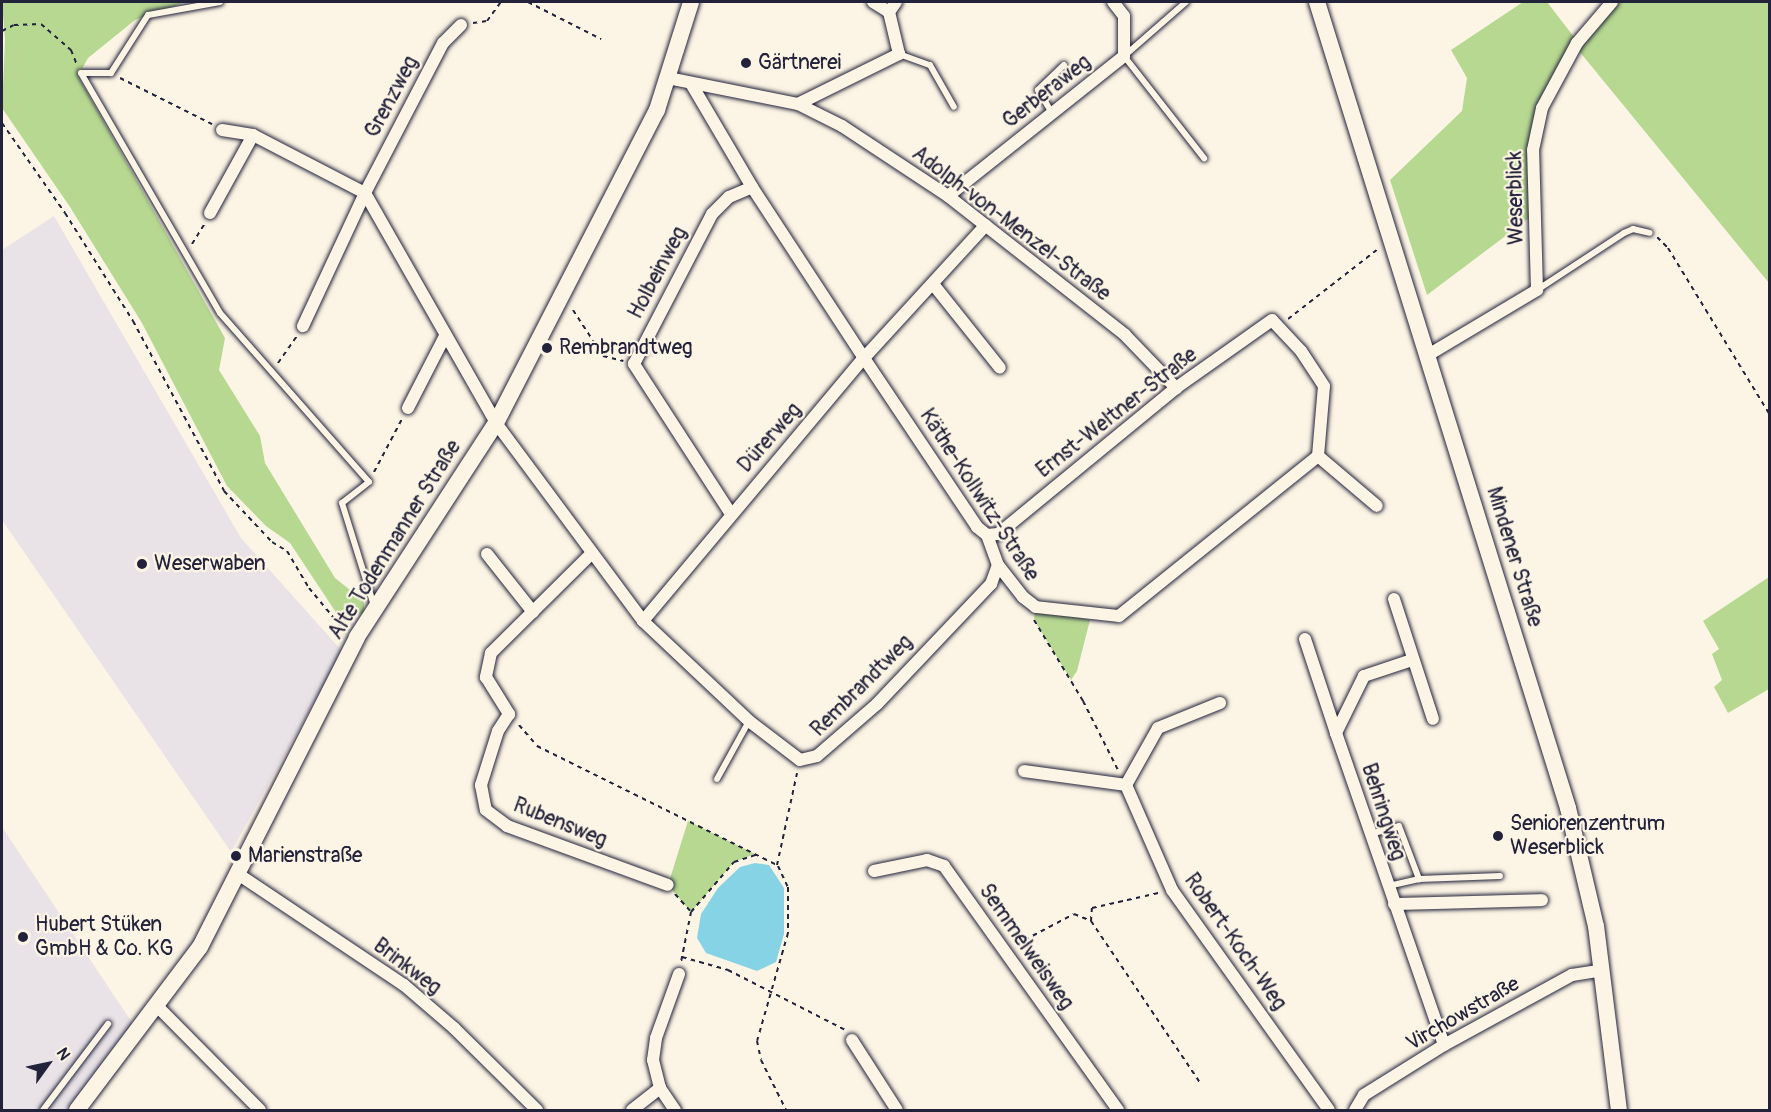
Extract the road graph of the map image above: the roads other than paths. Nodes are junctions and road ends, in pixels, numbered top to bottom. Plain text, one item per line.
1 (219, 2) edge
2 (691, 2) edge
3 (873, 2) edge
4 (1113, 2) edge
5 (1186, 2) edge
6 (1317, 2) edge
7 (1612, 2) edge
8 (892, 7) edge
9 (461, 25) road end
10 (900, 54) junction
11 (1124, 56) junction
12 (1064, 65) dead end
13 (668, 78) junction
14 (692, 85) junction
15 (798, 104) junction
16 (954, 107) dead end
17 (1052, 113) junction
18 (222, 130) road end
19 (253, 135) junction
20 (1204, 158) dead end
21 (752, 187) junction
22 (365, 193) junction
23 (948, 196) junction
24 (210, 213) road end
25 (986, 225) junction
26 (1650, 233) road end
27 (933, 284) junction
28 (1537, 290) junction
29 (303, 326) road end
30 (445, 336) junction
31 (1428, 355) junction
32 (864, 358) junction
33 (1000, 368) dead end
34 (1176, 388) junction
35 (408, 408) road end
36 (496, 423) junction
37 (1318, 456) junction
38 (1377, 506) dead end
39 (731, 514) junction
40 (987, 535) junction
41 (488, 554) dead end
42 (591, 554) junction
43 (998, 565) junction
44 (1011, 583) junction
45 (991, 584) junction
46 (1394, 599) dead end
47 (374, 607) junction
48 (533, 612) junction
49 (643, 621) junction
50 (1305, 639) dead end
51 (1412, 660) junction
52 (1220, 703) dead end
53 (1433, 719) dead end
54 (749, 721) junction
55 (1336, 733) junction
56 (1024, 771) dead end
57 (717, 779) dead end
58 (1126, 785) junction
59 (1369, 834) junction
60 (874, 871) dead end
61 (238, 874) junction
62 (1500, 876) dead end
63 (1419, 879) junction
64 (668, 885) road end
65 (1387, 886) junction
66 (1542, 900) dead end
67 (1394, 904) junction
68 (1602, 969) junction
69 (679, 974) dead end
70 (158, 1006) junction
71 (108, 1024) dead end
72 (852, 1040) road end
73 (1444, 1045) junction
74 (660, 1088) junction
75 (43, 1110) edge
76 (77, 1110) edge
77 (260, 1110) edge
78 (537, 1110) edge
79 (632, 1110) edge
80 (675, 1110) edge
81 (897, 1110) edge
82 (1118, 1110) edge
83 (1329, 1110) edge
84 (1355, 1110) edge
85 (1618, 1110) edge

1 - 47 lane
2 - 13 street, Alte Todenmanner Straße
3 - 8 street
4 - 11 street, Gerberaweg
5 - 11 lane
6 - 31 street, Mindener Straße
7 - 28 street, Weserblick
8 - 10 street
9 - 22 street, Grenzweg
10 - 15 street
10 - 16 lane
11 - 17 street, Gerberaweg
11 - 20 lane
12 - 17 lane
13 - 14 street, Adolph-von-Menzel-Straße
13 - 36 street, Alte Todenmanner Straße
14 - 15 street, Adolph-von-Menzel-Straße
14 - 21 street
15 - 23 street, Adolph-von-Menzel-Straße
17 - 23 street, Gerberaweg
18 - 19 street
19 - 22 street
19 - 24 street
21 - 32 street
21 - 39 street, Holbeinweg
22 - 29 street, Grenzweg
22 - 30 street
23 - 25 street, Adolph-von-Menzel-Straße
25 - 27 street, Dürerweg
25 - 34 street, Adolph-von-Menzel-Straße
26 - 28 lane
27 - 32 street, Dürerweg
27 - 33 street
28 - 31 street
30 - 35 street
30 - 36 street
31 - 68 street, Mindener Straße
32 - 39 street, Dürerweg
32 - 40 street, Käthe-Kollwitz-Straße
34 - 37 street, Ernst-Weltner-Straße
34 - 40 street, Ernst-Weltner-Straße
36 - 42 street, Rembrandtweg
36 - 47 street, Alte Todenmanner Straße
37 - 38 street
37 - 44 street, Käthe-Kollwitz-Straße
39 - 49 street, Dürerweg
40 - 43 street, Käthe-Kollwitz-Straße
41 - 48 street
42 - 48 street
42 - 49 street, Rembrandtweg
43 - 44 street, Käthe-Kollwitz-Straße
43 - 45 street, Rembrandtweg
44 - 45 street
45 - 54 street, Rembrandtweg
46 - 51 street
47 - 61 street, Alte Todenmanner Straße
48 - 64 street, Rubensweg
49 - 54 street, Rembrandtweg
50 - 55 street, Behringweg
51 - 53 street
51 - 55 street
52 - 58 street
54 - 57 lane
55 - 59 street, Behringweg
56 - 58 street
58 - 83 street, Robert-Koch-Weg
59 - 63 lane
59 - 65 street, Behringweg
60 - 82 street, Semmelweisweg
61 - 70 street, Alte Todenmanner Straße
61 - 78 street, Brinkweg
62 - 63 lane
63 - 65 lane
65 - 67 street, Behringweg
66 - 67 street
67 - 73 street, Behringweg
68 - 73 street, Virchowstraße
68 - 85 street, Mindener Straße
69 - 74 street
70 - 76 street, Alte Todenmanner Straße
70 - 77 street
71 - 75 lane
72 - 81 street
73 - 84 street, Virchowstraße
74 - 79 street
74 - 80 street

